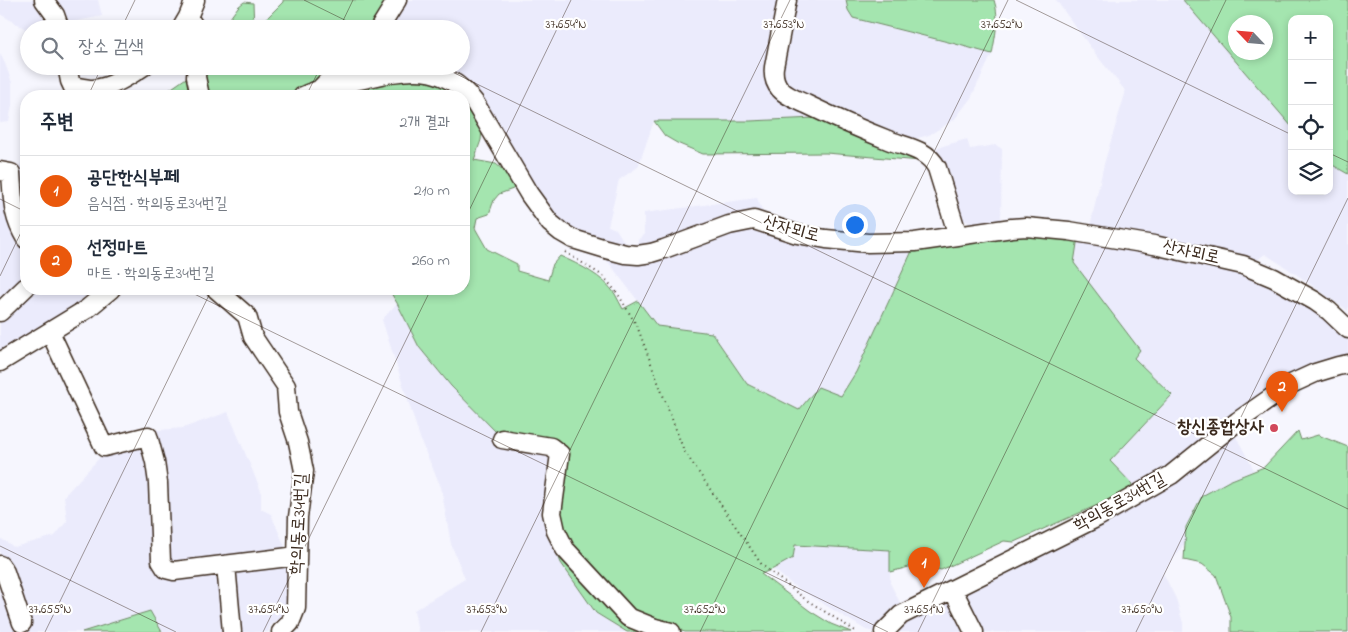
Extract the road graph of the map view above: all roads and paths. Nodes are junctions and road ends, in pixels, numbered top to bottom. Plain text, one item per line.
1 (44, 0) edge
2 (195, 0) edge
3 (397, 0) edge
4 (787, 0) edge
5 (57, 20) edge
6 (189, 20) edge
7 (385, 20) edge
8 (68, 75) edge
9 (130, 75) edge
10 (196, 75) edge
11 (332, 75) edge
12 (379, 75) edge
13 (440, 75) edge
14 (74, 90) edge
15 (84, 90) edge
16 (199, 90) edge
17 (314, 90) edge
18 (322, 90) edge
19 (463, 90) edge
20 (470, 97) edge
21 (0, 171) edge
22 (20, 230) edge
23 (560, 232) junction
24 (958, 236) junction
25 (20, 293) edge
26 (104, 295) edge
27 (223, 295) edge
28 (0, 312) edge
29 (1348, 329) edge
30 (50, 332) junction
31 (0, 362) edge
32 (1348, 364) edge
33 (502, 439) dead end
34 (297, 556) junction
35 (0, 565) edge
36 (226, 565) junction
37 (953, 590) junction
38 (22, 623) dead end
39 (232, 632) edge
40 (282, 632) edge
41 (671, 632) edge
42 (857, 632) edge
43 (884, 632) edge
44 (974, 632) edge

1 - 5 street
2 - 6 street
3 - 7 street
4 - 24 street
8 - 14 street
9 - 15 street
10 - 16 street
11 - 17 street
12 - 18 street, 산자뫼로
13 - 19 street, 산자뫼로
20 - 23 street, 산자뫼로
21 - 22 street
23 - 24 street, 산자뫼로
23 - 42 path
24 - 29 street, 산자뫼로
25 - 28 street
26 - 30 street
27 - 34 street, 학의동로34번길
30 - 31 street
30 - 36 street
32 - 37 street, 학의동로34번길
33 - 41 street
34 - 36 street
34 - 40 street, 학의동로34번길
35 - 38 street
36 - 39 street
37 - 43 street, 학의동로34번길
37 - 44 street

